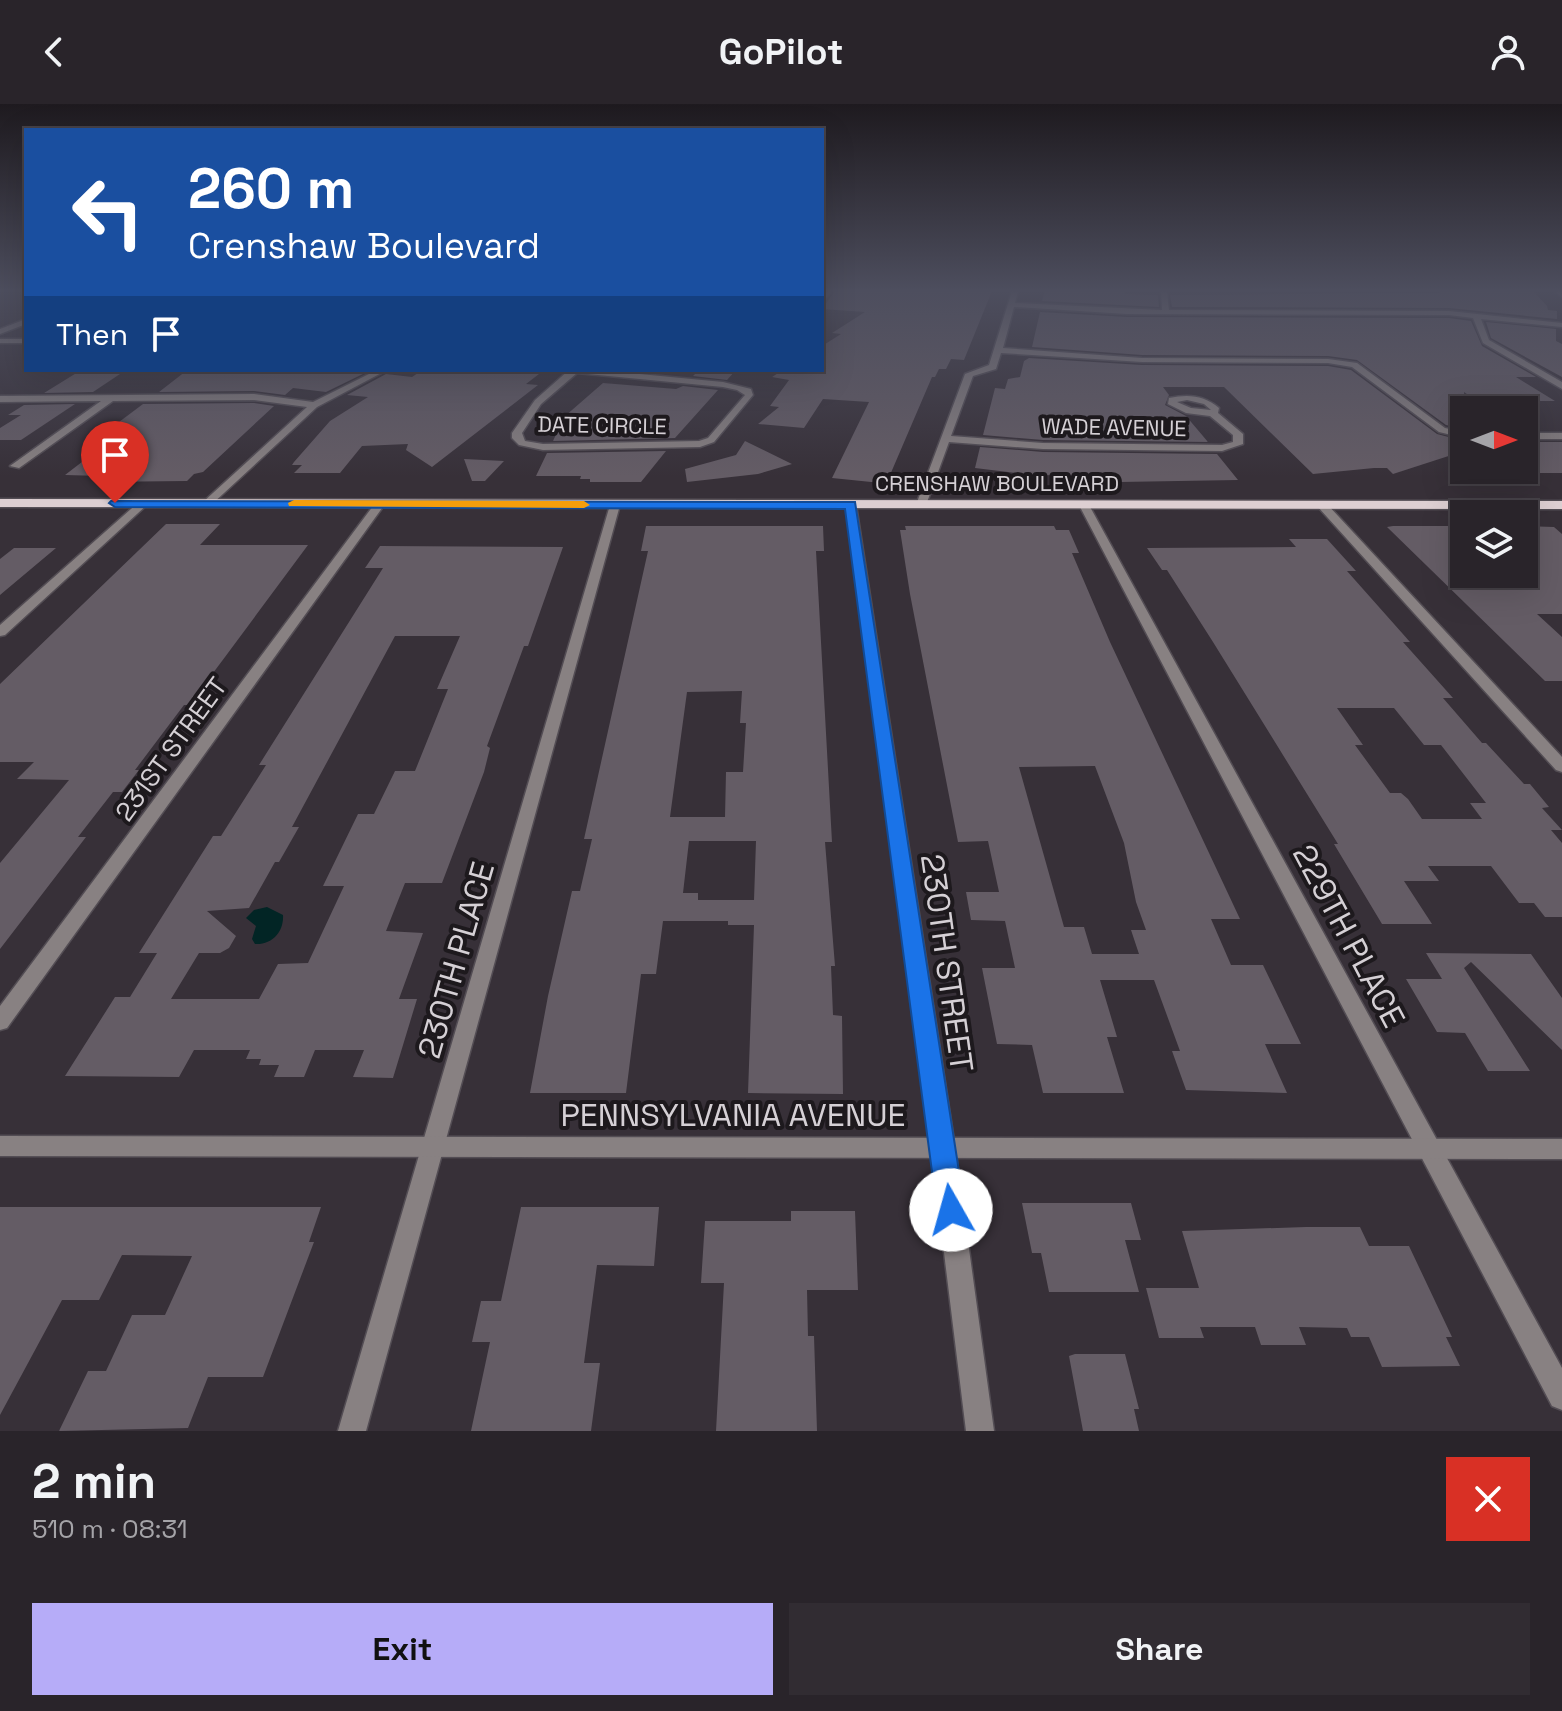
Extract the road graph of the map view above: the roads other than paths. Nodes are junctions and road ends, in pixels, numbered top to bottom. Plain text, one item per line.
1 (998, 353) edge
2 (1041, 353) edge
3 (1506, 353) edge
4 (379, 372) edge
5 (572, 372) edge
6 (593, 372) edge
7 (1562, 386) edge
8 (0, 399) edge
9 (110, 399) junction
10 (314, 405) junction
11 (1213, 413) dead end
12 (1450, 432) edge
13 (1538, 436) edge
14 (1562, 436) edge
15 (946, 439) junction
16 (15, 466) dead end
17 (0, 503) edge
18 (144, 503) junction
19 (207, 503) junction
20 (380, 504) junction
21 (615, 505) junction
22 (851, 505) junction
23 (921, 505) junction
24 (1084, 505) junction
25 (1322, 505) junction
26 (1561, 506) edge
27 (0, 632) edge
28 (1562, 767) edge
29 (0, 1022) edge
30 (0, 1146) edge
31 (434, 1146) junction
32 (943, 1147) junction
33 (1430, 1148) junction
34 (1562, 1149) edge
35 (1562, 1396) edge
36 (352, 1431) edge
37 (980, 1431) edge

1 - 15 street
2 - 12 street
3 - 7 street
4 - 10 street
5 - 6 street, DATE CIRCLE
8 - 9 street
9 - 10 street
9 - 16 street
10 - 19 street
11 - 15 street, WADE AVENUE
13 - 14 street
15 - 23 street
17 - 18 main road, CRENSHAW BOULEVARD
18 - 19 main road, CRENSHAW BOULEVARD
18 - 27 street
19 - 20 main road, CRENSHAW BOULEVARD
20 - 21 main road, CRENSHAW BOULEVARD
20 - 29 street, 231ST STREET
21 - 22 main road, CRENSHAW BOULEVARD
21 - 31 street, 230TH PLACE
22 - 23 main road, CRENSHAW BOULEVARD
22 - 32 street, 230TH STREET
23 - 24 main road, CRENSHAW BOULEVARD
24 - 25 main road, CRENSHAW BOULEVARD
24 - 33 street, 229TH PLACE
25 - 26 main road, CRENSHAW BOULEVARD
25 - 28 street
30 - 31 street, PENNSYLVANIA AVENUE
31 - 32 street, PENNSYLVANIA AVENUE
31 - 36 street, 230TH PLACE
32 - 33 street, PENNSYLVANIA AVENUE
32 - 37 street, 230TH STREET
33 - 34 street, PENNSYLVANIA AVENUE
33 - 35 street, 229TH PLACE

